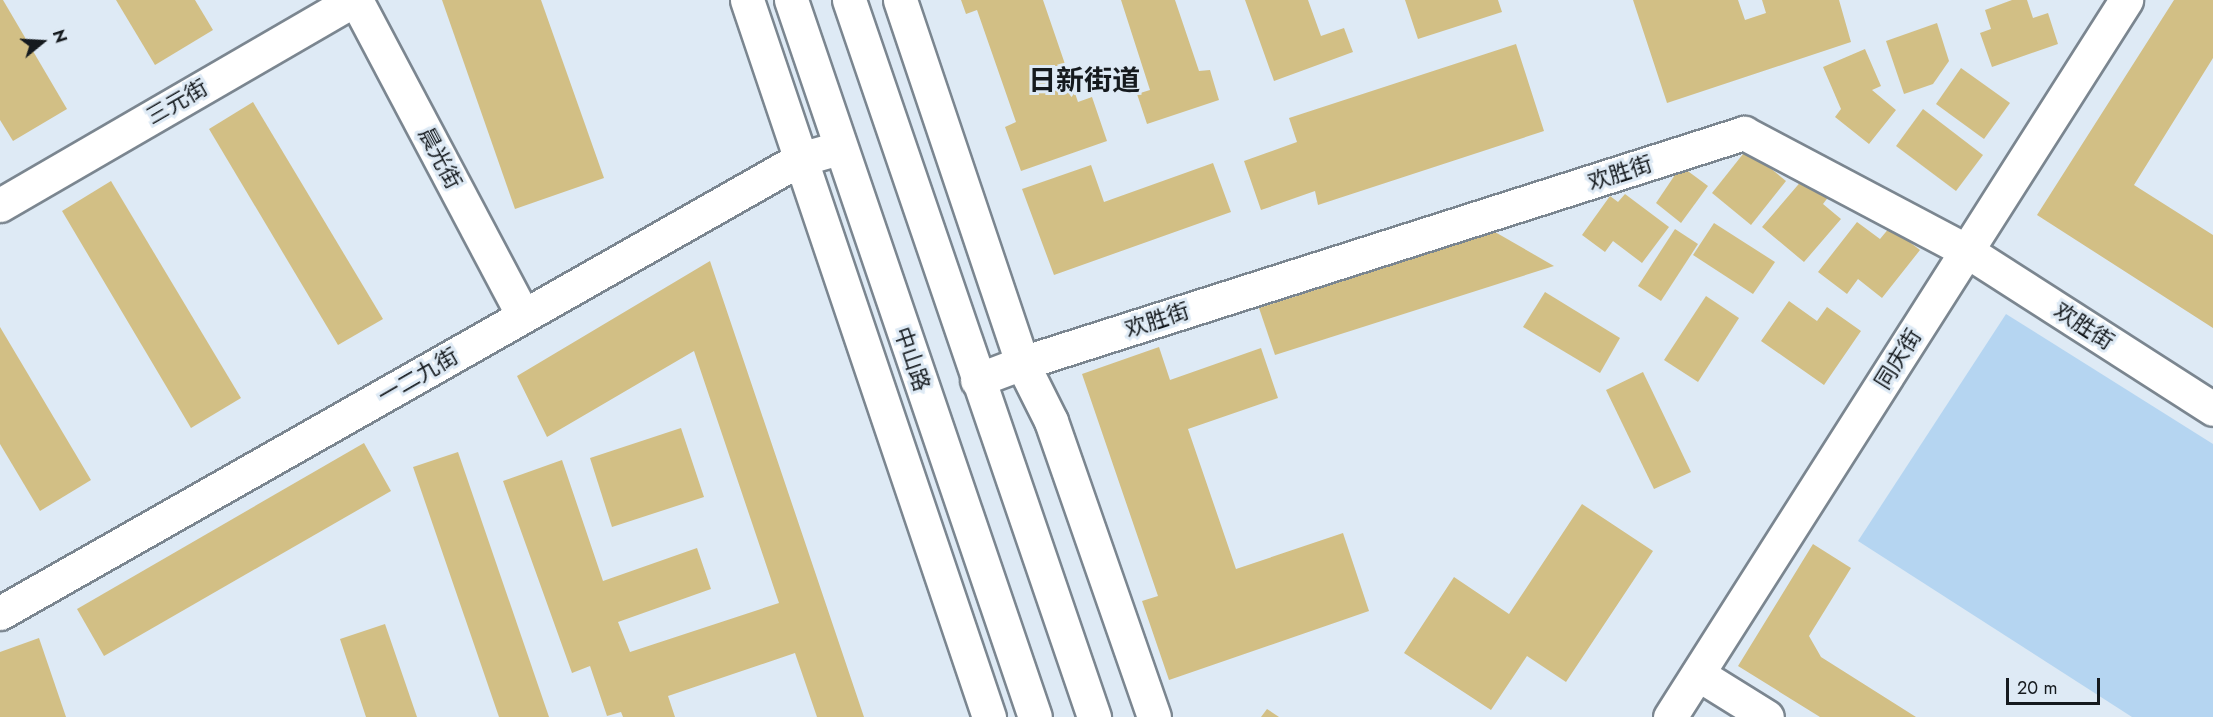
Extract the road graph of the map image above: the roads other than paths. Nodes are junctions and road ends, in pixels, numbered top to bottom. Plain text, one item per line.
1 (355, 0) edge
2 (747, 0) edge
3 (791, 0) edge
4 (849, 0) edge
5 (900, 0) edge
6 (2126, 0) edge
7 (839, 148) junction
8 (800, 159) junction
9 (0, 205) edge
10 (1967, 251) junction
11 (523, 316) junction
12 (1022, 363) junction
13 (977, 380) junction
14 (2213, 409) edge
15 (0, 613) edge
16 (1698, 674) junction
17 (989, 717) edge
18 (1035, 717) edge
19 (1094, 717) edge
20 (1154, 717) edge
21 (1670, 717) edge
22 (1767, 717) edge

1 - 9 street, 三元街
1 - 11 street, 晨光街
2 - 8 street
3 - 7 street, 中山路
4 - 13 street
5 - 12 street
6 - 10 street, 同庆街
7 - 8 street, 一二九街
7 - 18 street, 中山路
8 - 11 street, 一二九街
8 - 17 street
10 - 12 street, 欢胜街
10 - 14 street, 欢胜街
10 - 16 street, 同庆街
11 - 15 street, 一二九街
12 - 13 street, 欢胜街
12 - 20 street
13 - 19 street
16 - 21 street, 同庆街
16 - 22 street

